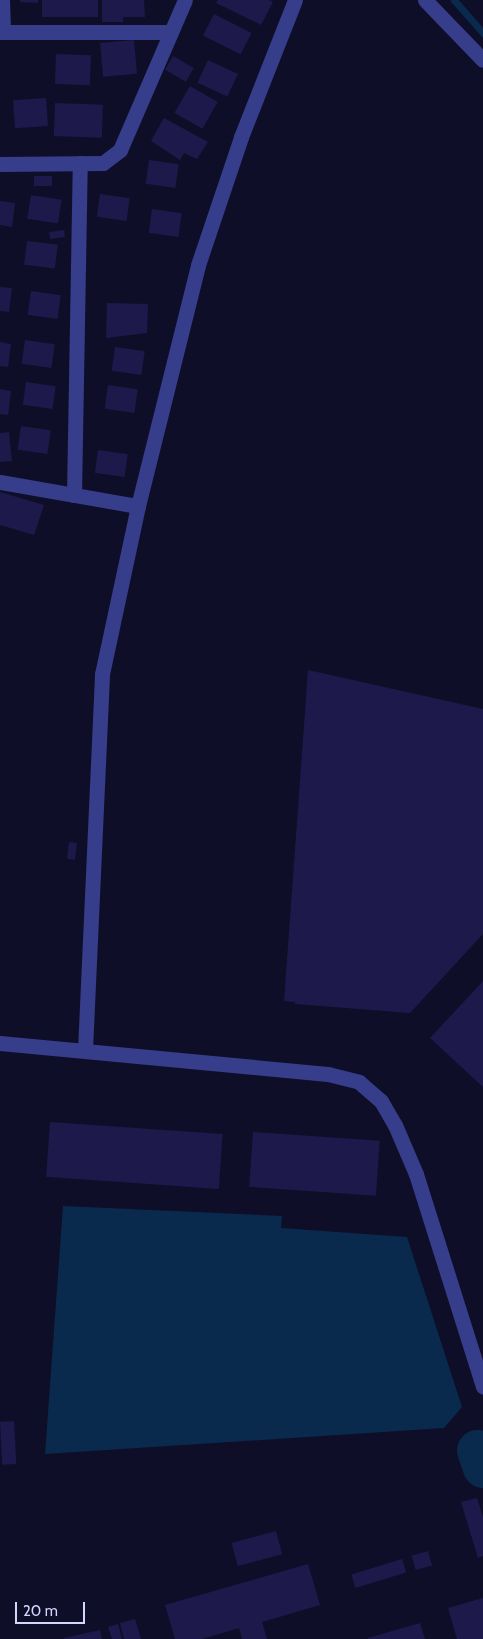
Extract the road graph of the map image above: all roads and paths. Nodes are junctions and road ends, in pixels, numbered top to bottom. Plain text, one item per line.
1 (2, 0) edge
2 (185, 0) edge
3 (295, 0) edge
4 (425, 0) edge
5 (1, 32) edge
6 (170, 32) junction
7 (483, 60) edge
8 (80, 163) junction
9 (0, 164) edge
10 (0, 482) edge
11 (74, 495) junction
12 (138, 506) junction
13 (0, 1043) edge
14 (40, 1046) junction
15 (0, 1049) edge
16 (85, 1050) junction
17 (483, 1386) edge

1 - 5 street
2 - 6 street
3 - 12 street
4 - 7 street
5 - 6 street
6 - 8 street
8 - 9 street
8 - 11 street
10 - 11 street
11 - 12 street
12 - 16 street
13 - 14 street
14 - 15 street
14 - 16 street
16 - 17 street

